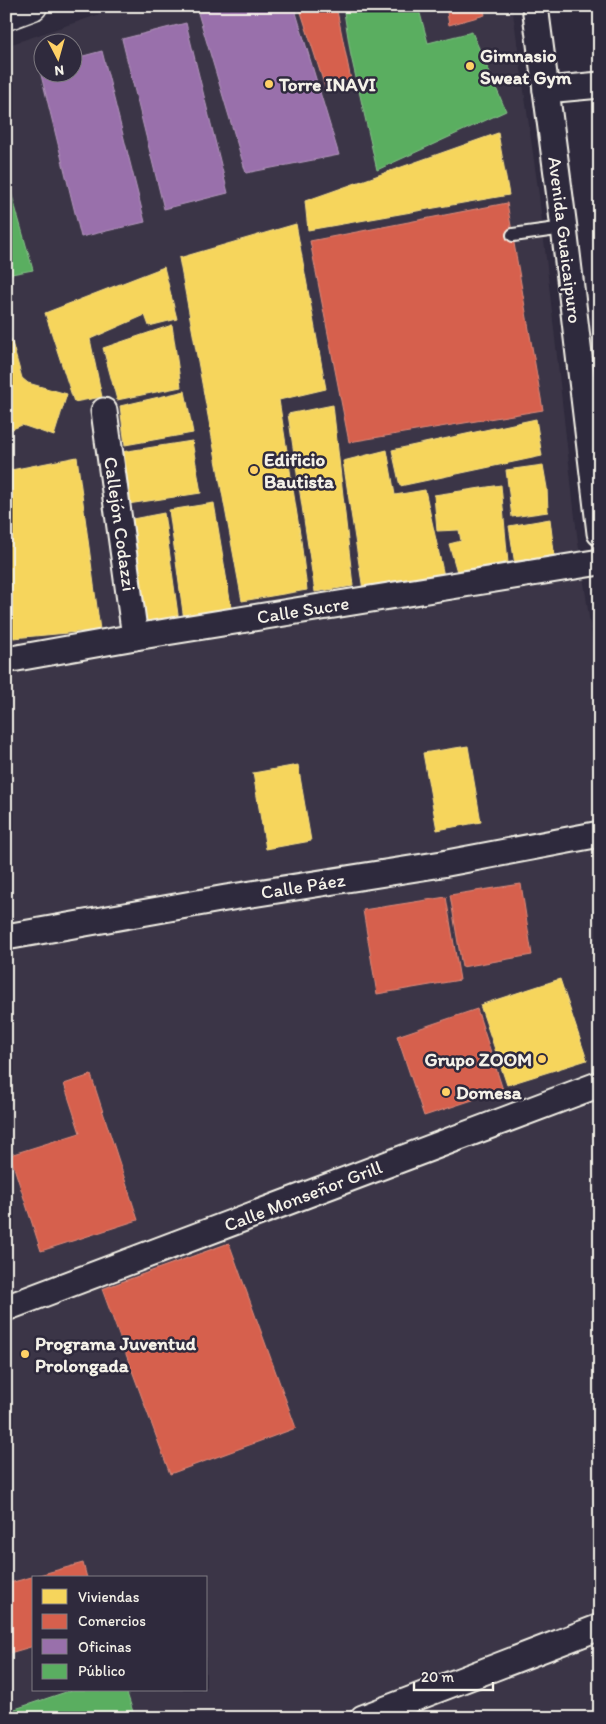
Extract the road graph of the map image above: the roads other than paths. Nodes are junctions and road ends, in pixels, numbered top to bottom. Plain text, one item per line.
1 (33, 6) edge
2 (535, 6) edge
3 (6, 16) edge
4 (600, 85) edge
5 (546, 90) junction
6 (564, 228) junction
7 (513, 236) dead end
8 (589, 353) edge
9 (104, 411) dead end
10 (600, 533) edge
11 (600, 562) edge
12 (135, 637) junction
13 (6, 660) edge
14 (600, 834) edge
15 (6, 937) edge
16 (600, 1084) edge
17 (6, 1308) edge
18 (600, 1627) edge
19 (363, 1718) edge

1 - 3 main road
2 - 5 street, Avenida Guaicaipuro
4 - 5 street
5 - 6 street, Avenida Guaicaipuro
6 - 7 lane
6 - 8 street, Avenida Guaicaipuro
8 - 10 street, Avenida Guaicaipuro
9 - 12 street, Callejón Codazzi
11 - 12 street, Calle Sucre
12 - 13 street, Calle Sucre
14 - 15 street, Calle Páez
16 - 17 street, Calle Monseñor Grill
18 - 19 street

